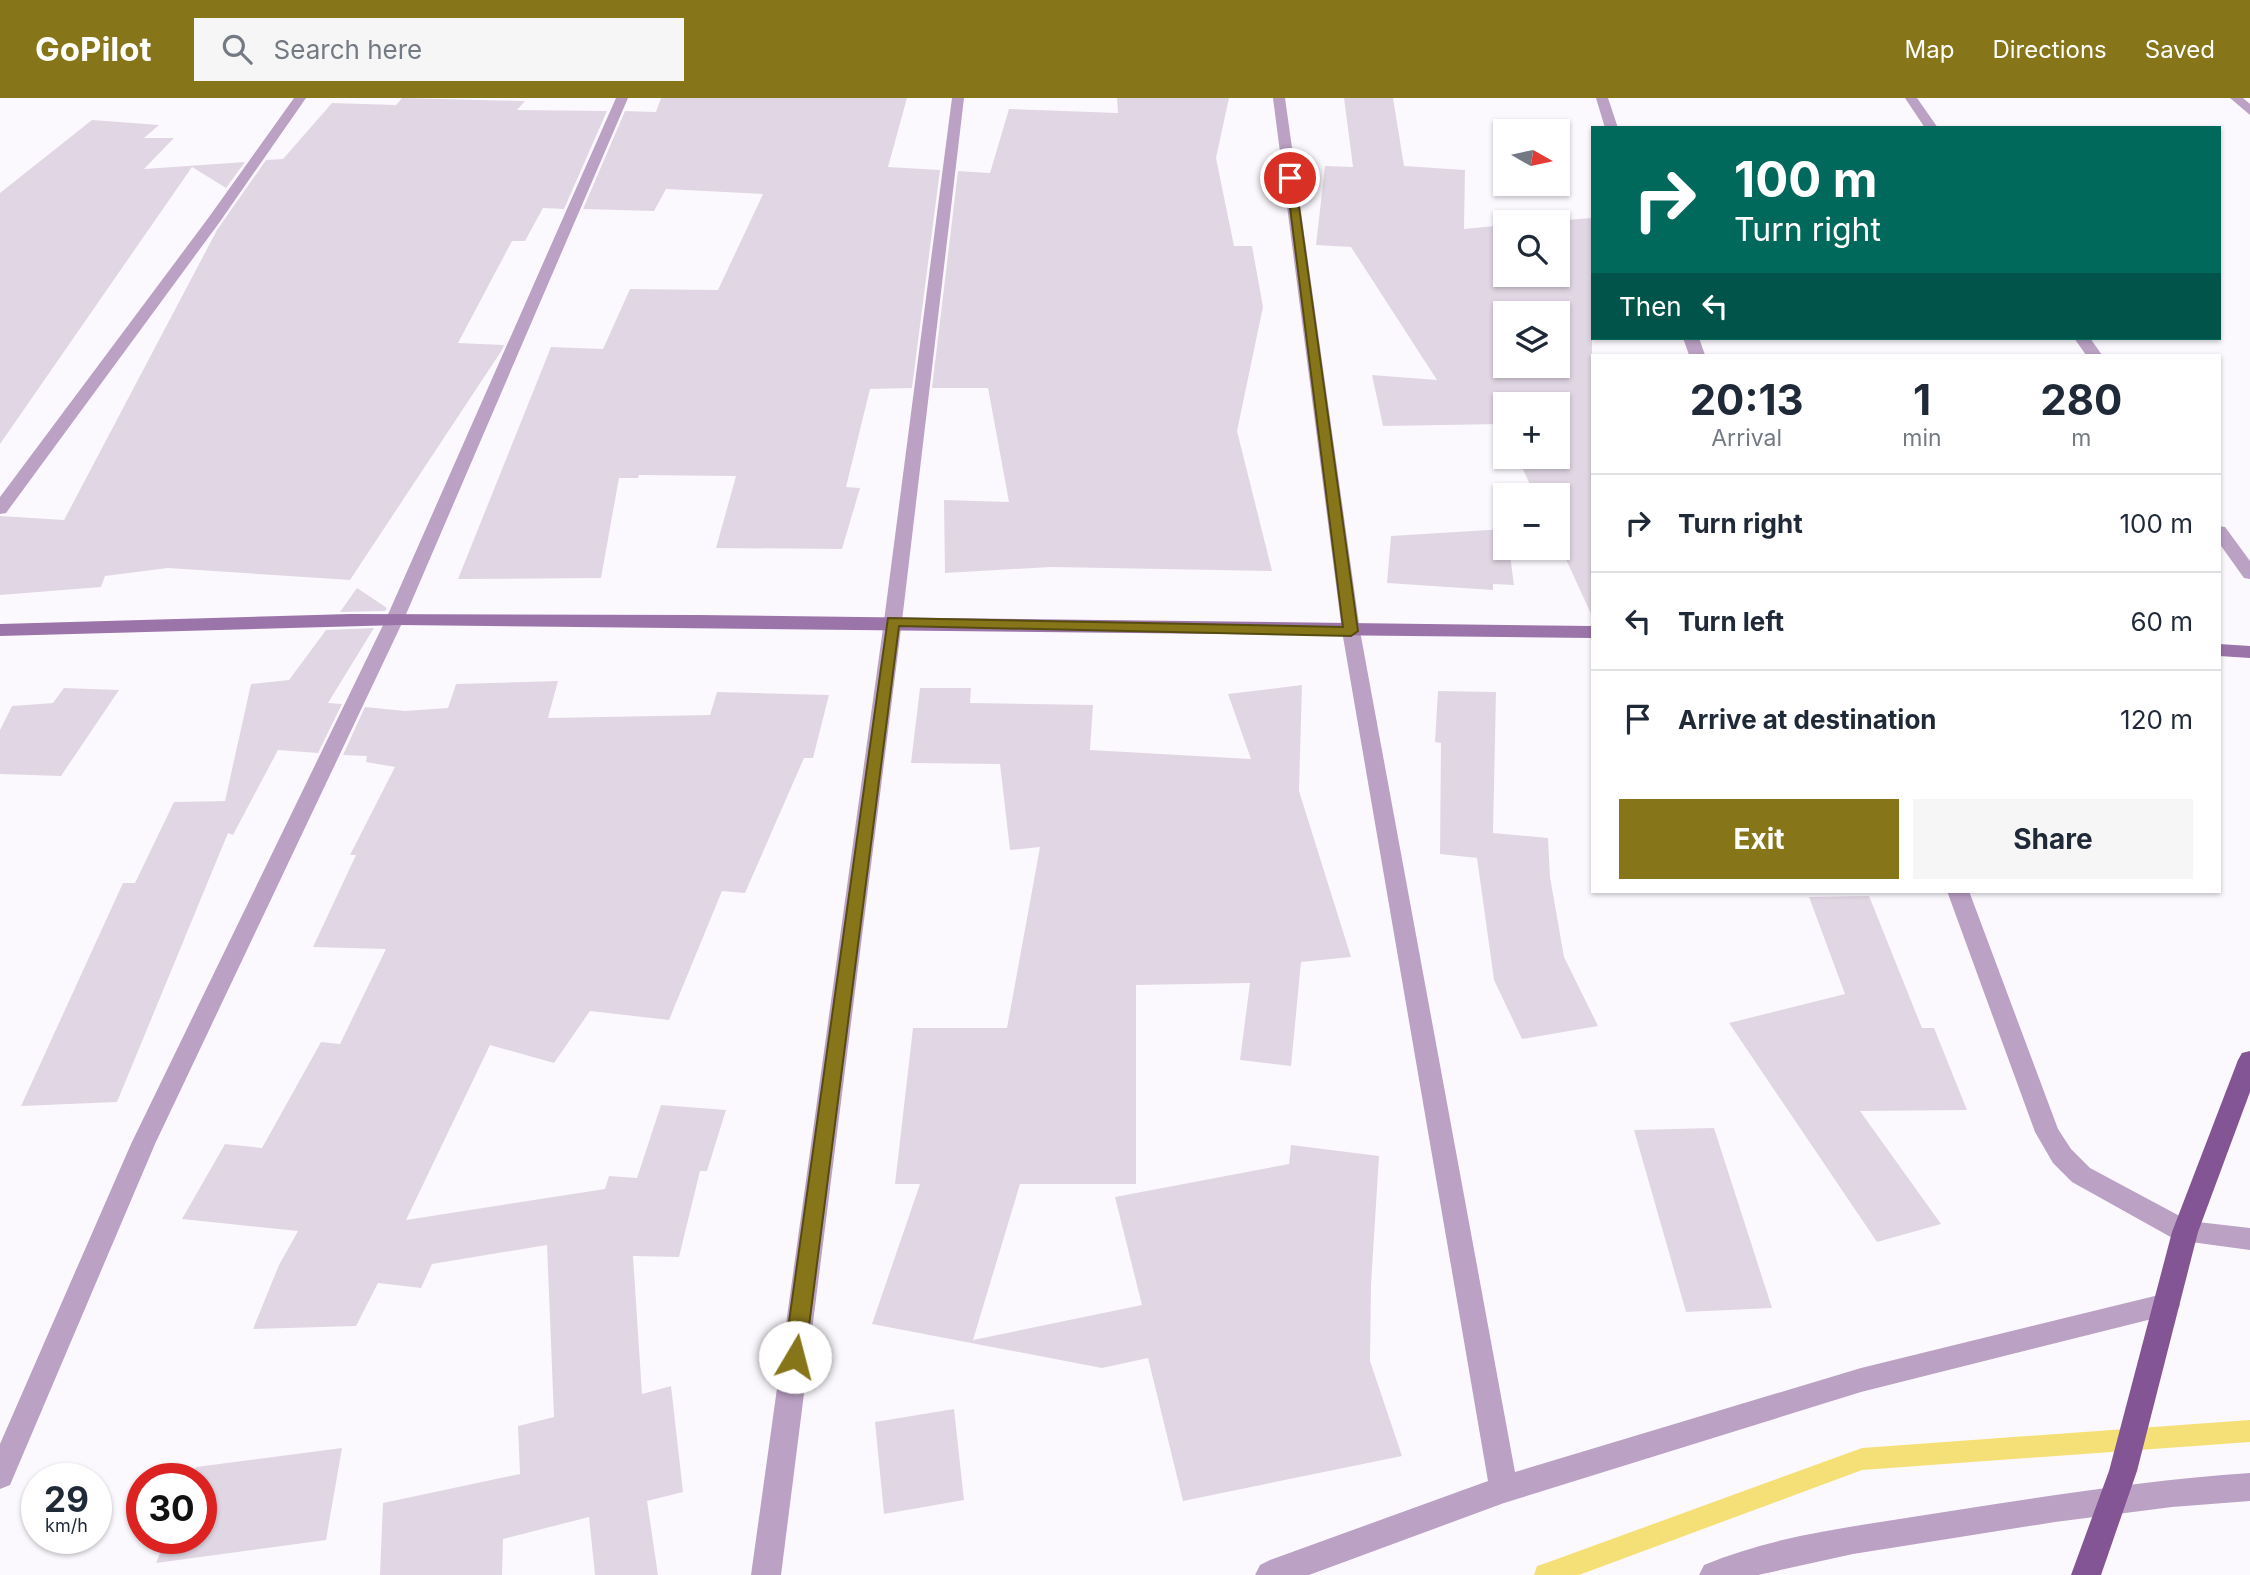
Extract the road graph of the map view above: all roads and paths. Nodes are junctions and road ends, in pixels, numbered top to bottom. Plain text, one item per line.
1 (300, 98) edge
2 (622, 98) edge
3 (958, 98) edge
4 (1279, 98) edge
5 (1602, 98) edge
6 (1911, 98) edge
7 (2236, 98) edge
8 (2250, 111) edge
9 (1611, 126) edge
10 (1931, 126) edge
11 (0, 509) edge
12 (2221, 534) edge
13 (2250, 574) edge
14 (395, 619) junction
15 (892, 621) junction
16 (0, 630) edge
17 (1351, 631) junction
18 (1591, 632) edge
19 (2221, 650) edge
20 (2250, 652) edge
21 (1959, 893) edge
22 (2250, 1060) edge
23 (2185, 1232) junction
24 (2250, 1239) edge
25 (2167, 1305) junction
26 (0, 1476) edge
27 (2250, 1487) edge
28 (1504, 1489) junction
29 (2112, 1499) junction
30 (766, 1575) edge
31 (1270, 1575) edge
32 (1714, 1575) edge
33 (2086, 1575) edge

1 - 11 street
2 - 14 street
3 - 15 street
4 - 17 street
5 - 9 street
6 - 10 street
7 - 8 street
12 - 13 street
14 - 15 street
14 - 16 street
14 - 26 street
15 - 17 street
15 - 30 street
17 - 18 street
17 - 28 street
19 - 20 street
21 - 23 street
22 - 23 main road
23 - 24 street
23 - 25 main road
25 - 28 street
25 - 29 main road
27 - 29 street
28 - 31 street
29 - 32 street
29 - 33 main road

